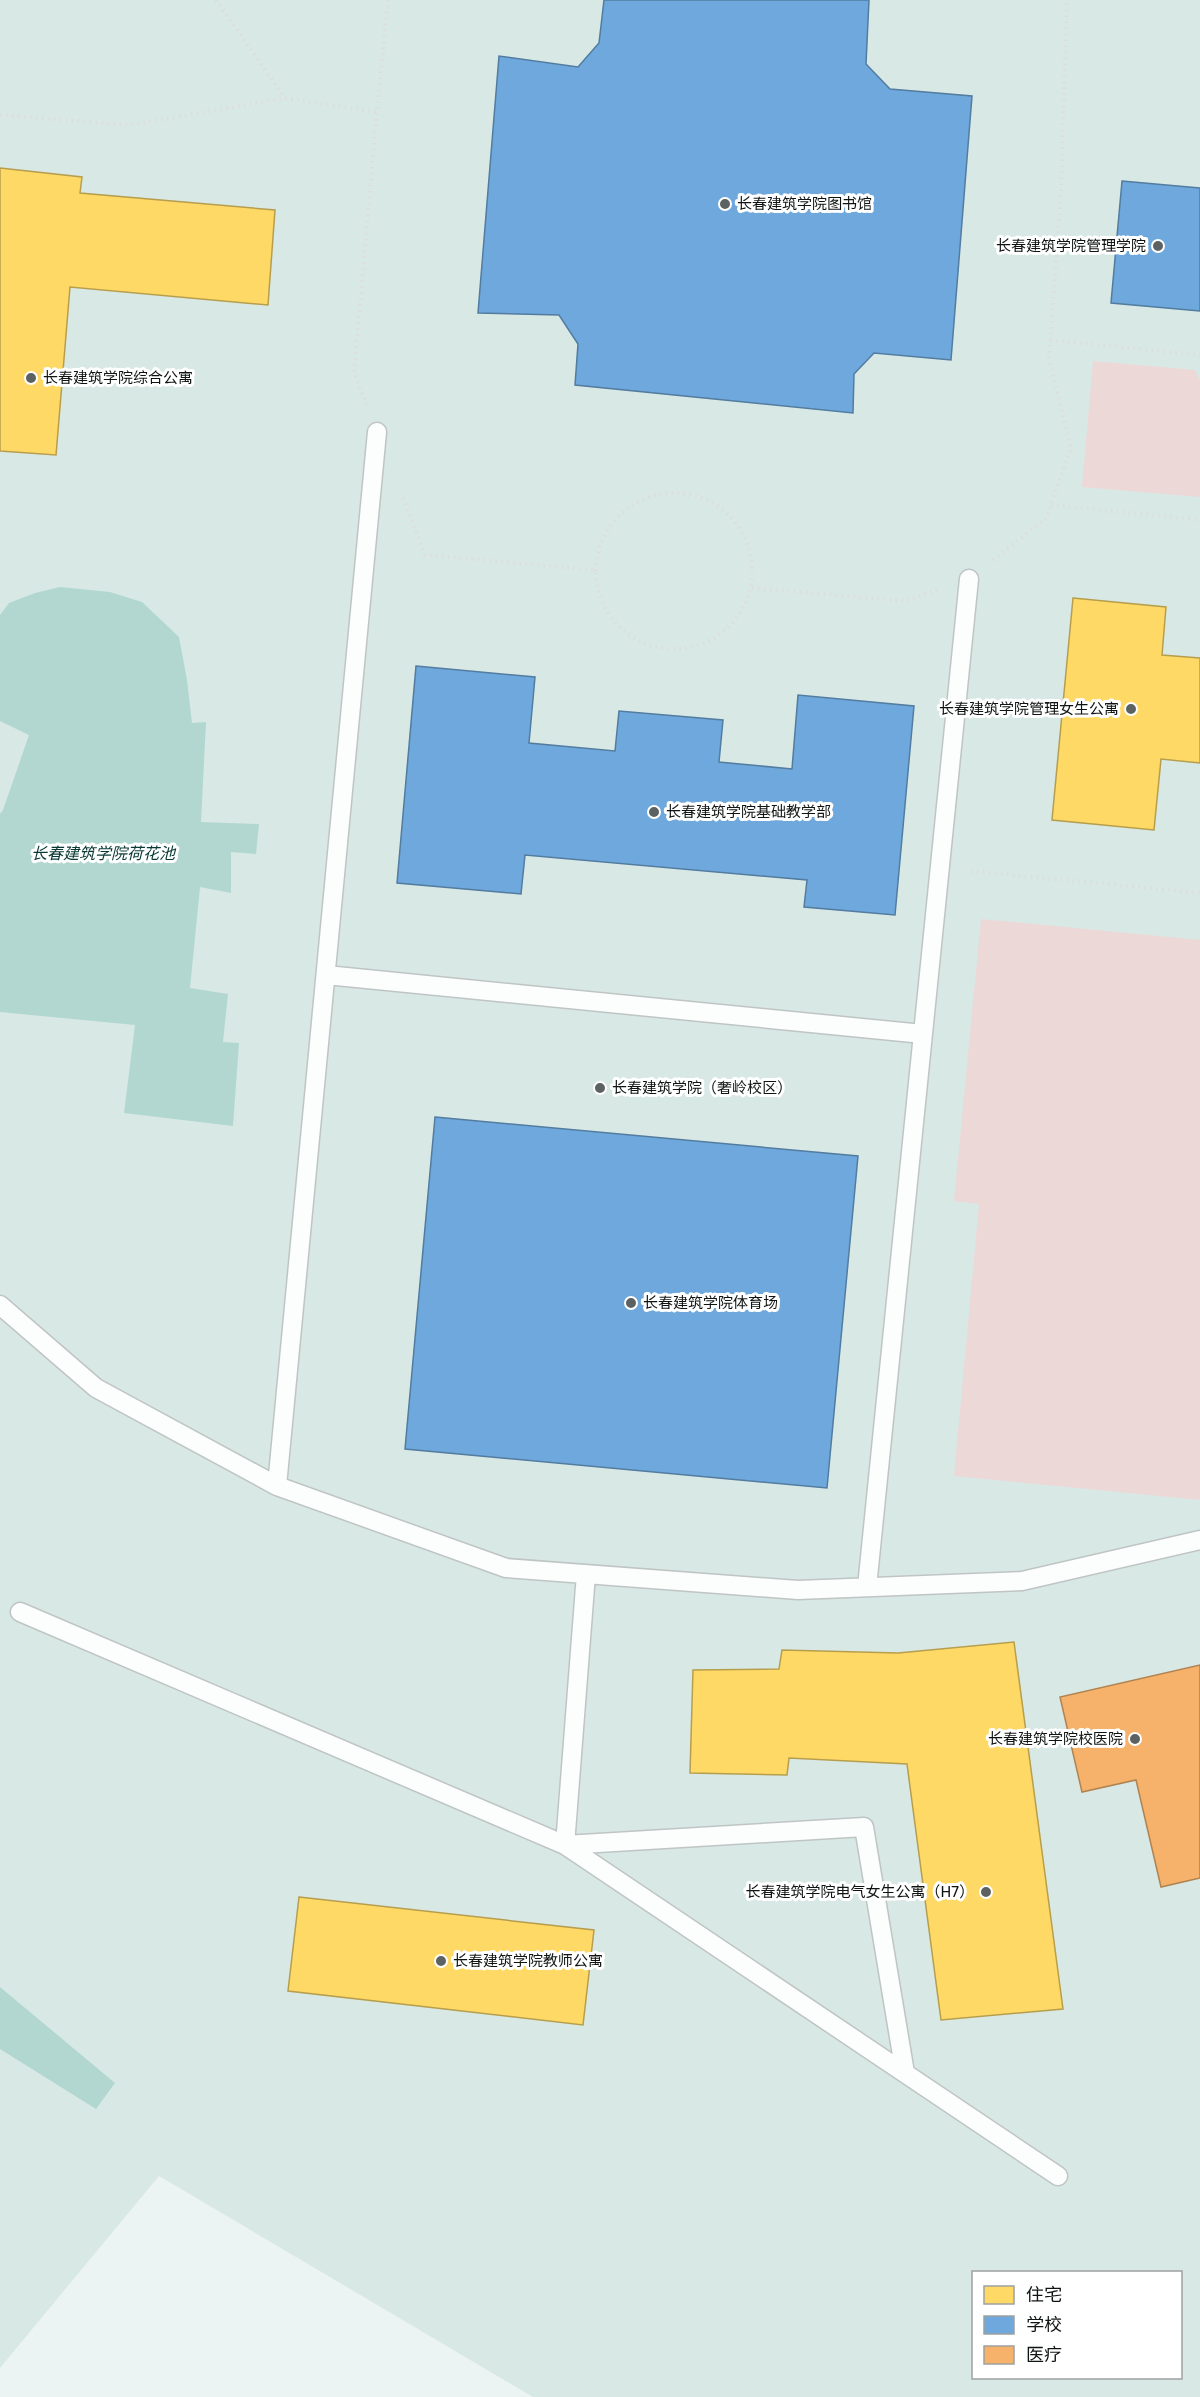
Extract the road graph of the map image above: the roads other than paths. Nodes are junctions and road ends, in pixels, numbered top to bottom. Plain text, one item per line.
1 (377, 432) road end
2 (969, 579) road end
3 (326, 975) junction
4 (923, 1034) junction
5 (0, 1305) edge
6 (278, 1486) junction
7 (1200, 1540) edge
8 (586, 1574) junction
9 (867, 1587) junction
10 (20, 1612) dead end
11 (565, 1845) junction
12 (905, 2073) junction
13 (1058, 2176) dead end

1 - 3 lane
2 - 4 lane
3 - 4 lane
3 - 6 lane
4 - 9 lane
5 - 6 lane
6 - 8 lane
7 - 9 lane
8 - 9 lane
8 - 11 lane
10 - 11 lane
11 - 12 lane
11 - 12 lane
12 - 13 lane

